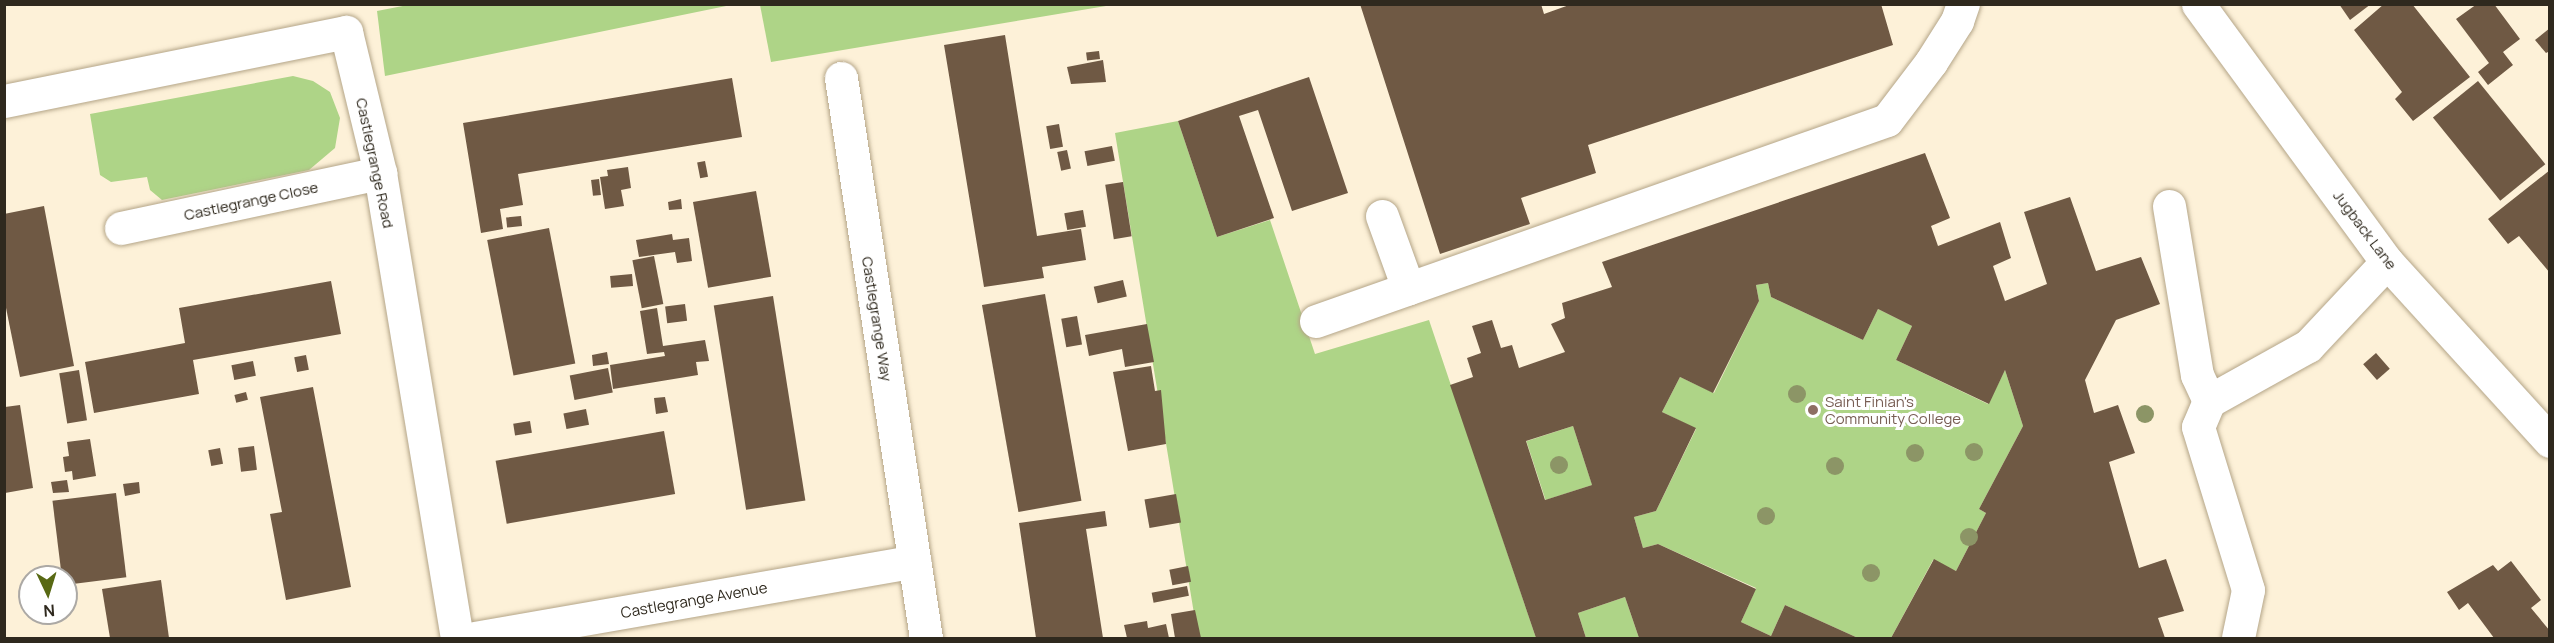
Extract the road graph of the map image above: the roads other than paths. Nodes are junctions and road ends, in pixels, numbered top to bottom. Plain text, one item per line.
1 (1962, 4) edge
2 (2198, 4) edge
3 (841, 78) dead end
4 (4, 101) edge
5 (380, 173) junction
6 (2169, 206) dead end
7 (1382, 216) dead end
8 (121, 228) dead end
9 (2387, 262) junction
10 (1408, 288) junction
11 (1316, 321) dead end
12 (2209, 401) junction
13 (2550, 441) edge
14 (914, 561) junction
15 (458, 639) edge
16 (475, 639) edge
17 (926, 639) edge
18 (2238, 639) edge

1 - 10 street
2 - 9 street, Jugback Lane
3 - 14 street, Castlegrange Way
4 - 5 street, Castlegrange Road
5 - 8 street, Castlegrange Close
5 - 15 street, Castlegrange Road
6 - 12 street
7 - 10 street
9 - 12 street
9 - 13 street, Jugback Lane
10 - 11 street
12 - 18 street
14 - 16 street, Castlegrange Avenue
14 - 17 street, Castlegrange Way

